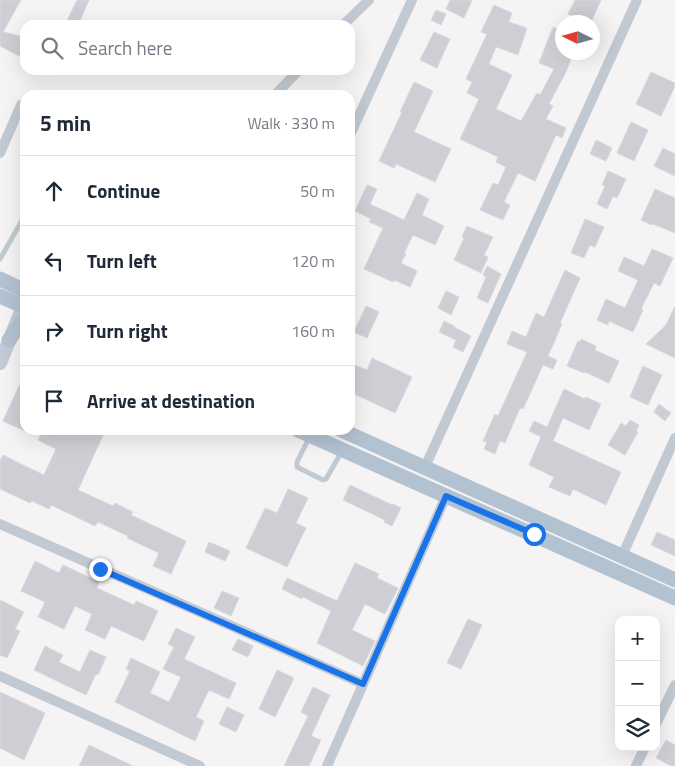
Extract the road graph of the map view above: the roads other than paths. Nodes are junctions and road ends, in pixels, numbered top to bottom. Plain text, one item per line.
1 (369, 0) edge
2 (412, 0) edge
3 (637, 0) edge
4 (348, 20) edge
5 (294, 75) edge
6 (280, 90) edge
7 (20, 105) dead end
8 (355, 124) edge
9 (0, 152) edge
10 (20, 224) edge
11 (0, 259) edge
12 (12, 285) edge
13 (2, 300) edge
14 (20, 307) edge
15 (20, 324) edge
16 (9, 340) joint
17 (0, 363) edge
18 (304, 435) edge
19 (308, 435) edge
20 (352, 435) edge
21 (675, 438) edge
22 (342, 450) junction
23 (425, 467) junction
24 (446, 496) junction
25 (0, 524) edge
26 (622, 556) junction
27 (675, 580) edge
28 (675, 598) edge
29 (0, 676) edge
30 (363, 684) junction
31 (675, 685) edge
32 (660, 716) edge
33 (643, 751) edge
34 (200, 766) edge
35 (327, 766) edge
36 (636, 766) edge

1 - 4 street
2 - 8 street
3 - 23 street
5 - 6 street
7 - 9 street
10 - 11 lane
12 - 13 street
13 - 14 main road
15 - 16 main road
16 - 17 street
18 - 22 lane
19 - 22 main road
20 - 23 main road
21 - 26 street
22 - 24 main road
23 - 26 main road
24 - 28 main road
24 - 30 street
25 - 30 street
26 - 27 main road
29 - 34 street
30 - 35 street
31 - 32 street
33 - 36 street

